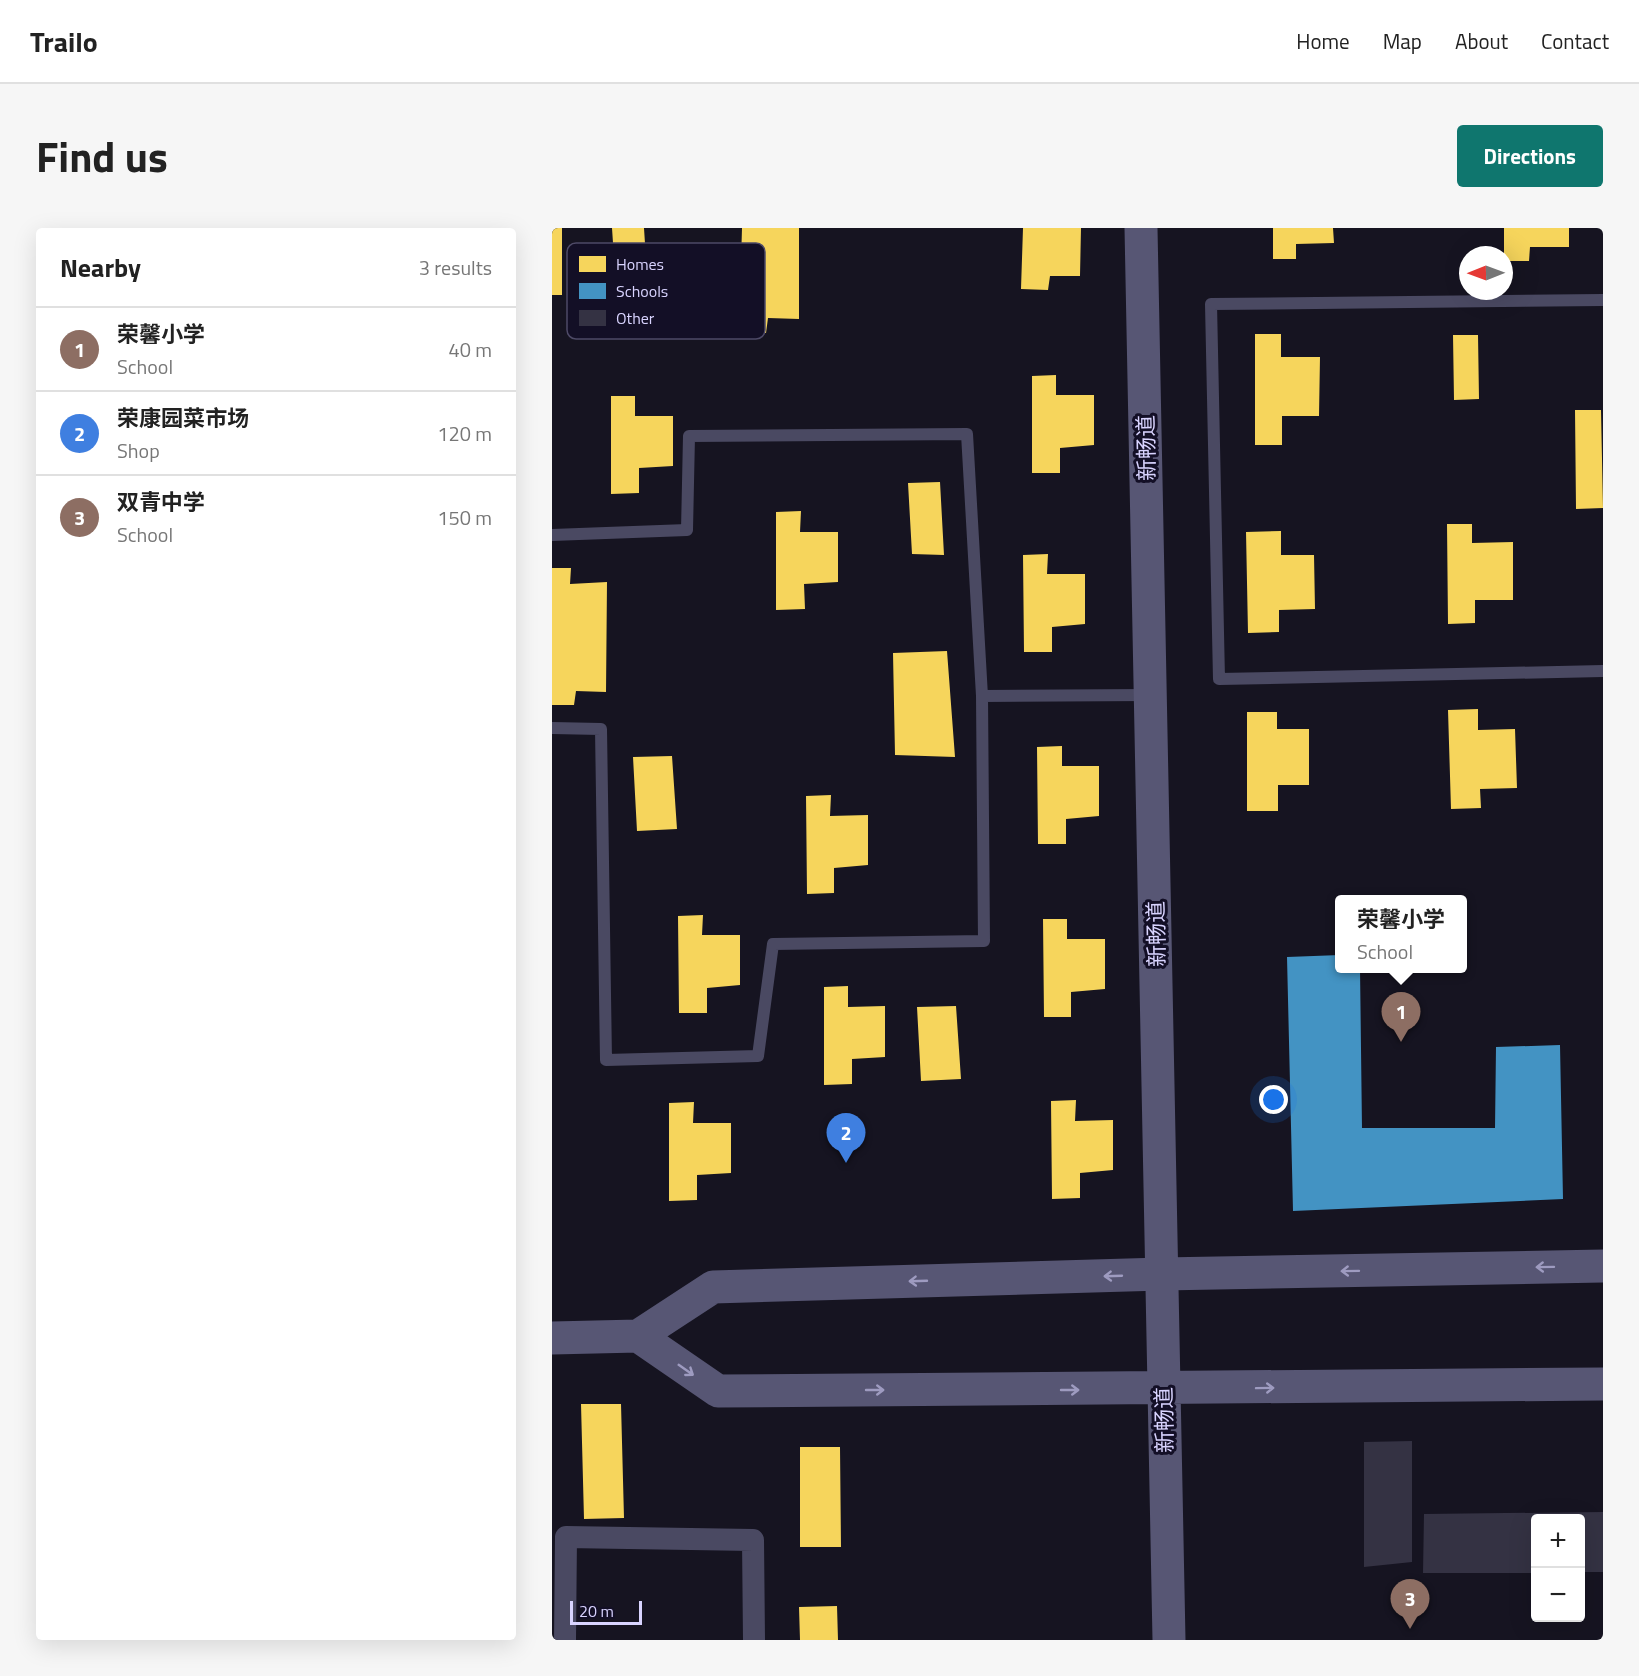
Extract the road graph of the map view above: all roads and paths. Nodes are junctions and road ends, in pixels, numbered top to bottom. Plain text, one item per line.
1 (1141, 228) edge
2 (1603, 300) edge
3 (552, 535) edge
4 (1603, 671) edge
5 (1151, 695) junction
6 (982, 696) junction
7 (552, 728) edge
8 (1603, 1266) edge
9 (1162, 1274) junction
10 (638, 1336) junction
11 (552, 1338) edge
12 (1603, 1384) edge
13 (1164, 1389) junction
14 (565, 1640) edge
15 (754, 1640) edge
16 (1168, 1640) edge

1 - 5 street, 新畅道
2 - 4 lane
3 - 6 lane
5 - 6 lane
5 - 9 street, 新畅道
6 - 7 lane
8 -> 9 street
9 -> 10 street
9 - 13 street, 新畅道
10 - 11 street
10 -> 13 street
13 -> 12 street
13 - 16 street, 新畅道
14 - 15 street

